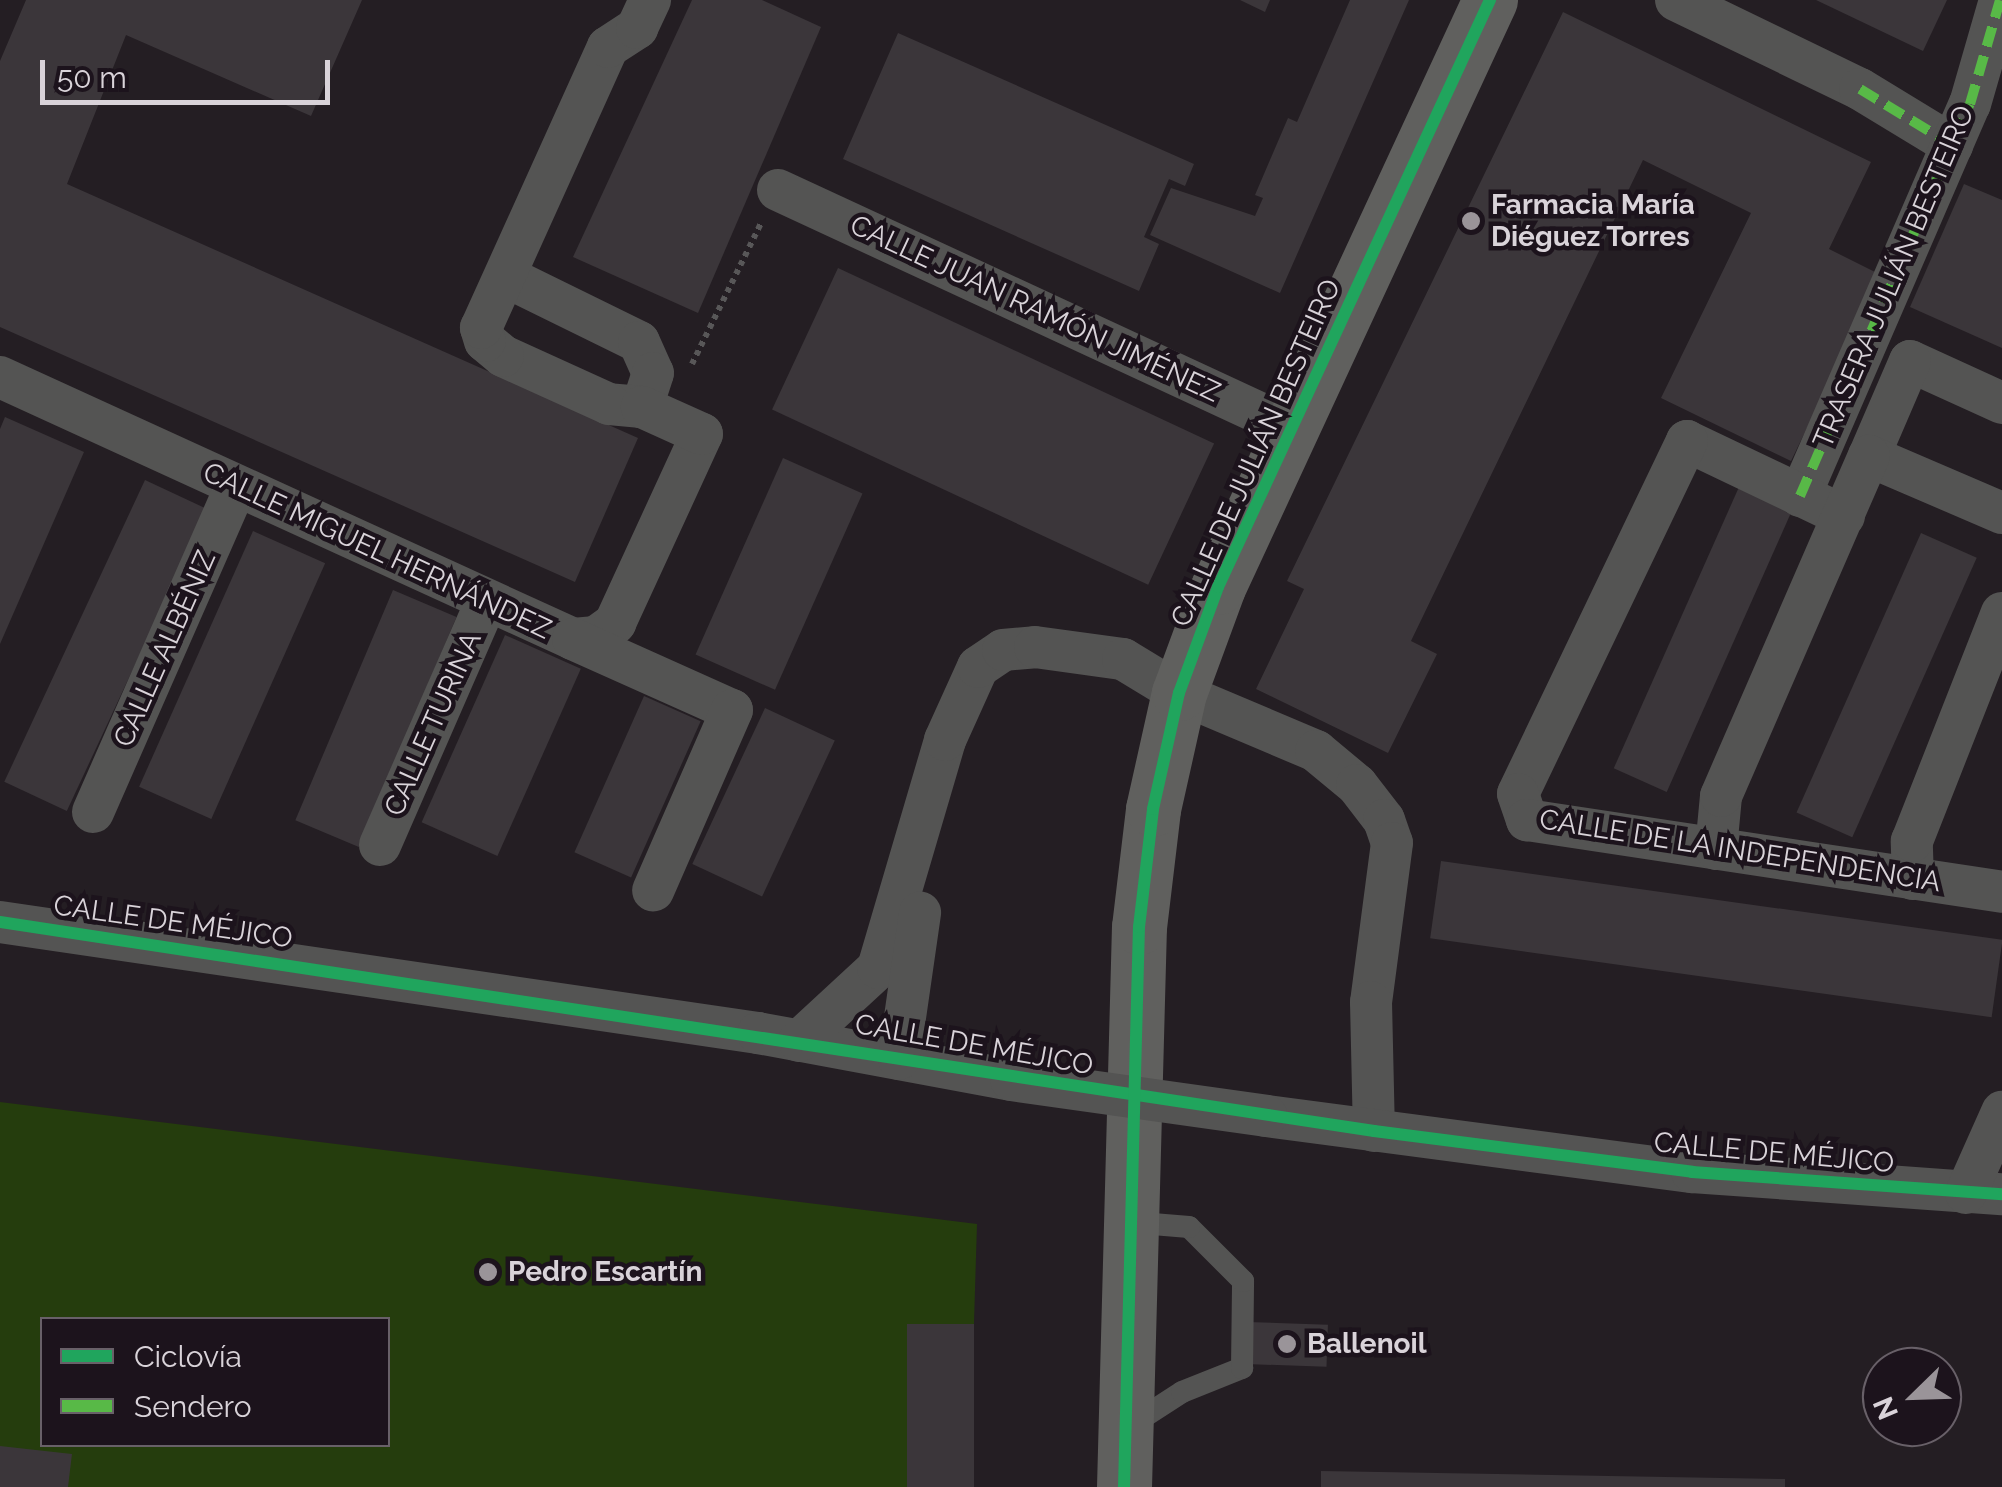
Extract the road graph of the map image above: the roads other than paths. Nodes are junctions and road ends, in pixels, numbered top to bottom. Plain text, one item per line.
1 (650, 0) edge
2 (1490, 0) edge
3 (1676, 0) edge
4 (2000, 0) edge
5 (1952, 145) junction
6 (778, 190) road end
7 (507, 277) junction
8 (0, 377) edge
9 (2002, 403) edge
10 (654, 411) junction
11 (1292, 428) junction
12 (1868, 456) junction
13 (236, 486) junction
14 (1800, 496) junction
15 (2002, 513) edge
16 (1844, 516) junction
17 (486, 602) junction
18 (2002, 613) edge
19 (573, 639) junction
20 (1179, 693) junction
21 (945, 740) junction
22 (94, 812) dead end
23 (380, 846) dead end
24 (1716, 849) junction
25 (1913, 879) junction
26 (653, 891) dead end
27 (2002, 892) edge
28 (0, 922) edge
29 (800, 1041) junction
30 (899, 1059) junction
31 (2002, 1112) edge
32 (1374, 1131) junction
33 (1984, 1194) edge
34 (1128, 1222) junction
35 (1125, 1428) junction
36 (1124, 1487) edge

1 - 7 street
2 - 11 street, CALLE DE JULIÁN BESTEIRO
3 - 5 street
4 - 5 street, TRASERA JULIÁN BESTEIRO
5 - 14 street, TRASERA JULIÁN BESTEIRO
6 - 11 street, CALLE JUAN RAMÓN JIMÉNEZ
7 - 10 street
7 - 10 street
8 - 13 street, CALLE MIGUEL HERNÁNDEZ
9 - 12 street
10 - 19 street, CALLE MIGUEL HERNÁNDEZ
11 - 20 street, CALLE DE JULIÁN BESTEIRO
12 - 15 street
12 - 16 street
13 - 17 street, CALLE MIGUEL HERNÁNDEZ
13 - 22 street, CALLE ALBÉNIZ
14 - 16 street, CALLE DE LA INDEPENDENCIA
14 - 24 street, CALLE DE LA INDEPENDENCIA
16 - 24 street
17 - 19 street, CALLE MIGUEL HERNÁNDEZ
17 - 23 street, CALLE TURINA
18 - 25 street
19 - 26 street
20 - 21 street
20 - 32 street
20 - 34 street, CALLE DE JULIÁN BESTEIRO
21 - 29 street
21 - 30 street
24 - 25 street, CALLE DE LA INDEPENDENCIA
25 - 27 street, CALLE DE LA INDEPENDENCIA
28 - 29 street, CALLE DE MÉJICO
29 - 30 street, CALLE DE MÉJICO
30 - 32 street, CALLE DE MÉJICO, bridge
31 - 33 street
32 - 33 street, CALLE DE MÉJICO
34 - 35 street, CALLE DE JULIÁN BESTEIRO
34 - 35 lane
35 - 36 street, CALLE DE JULIÁN BESTEIRO

